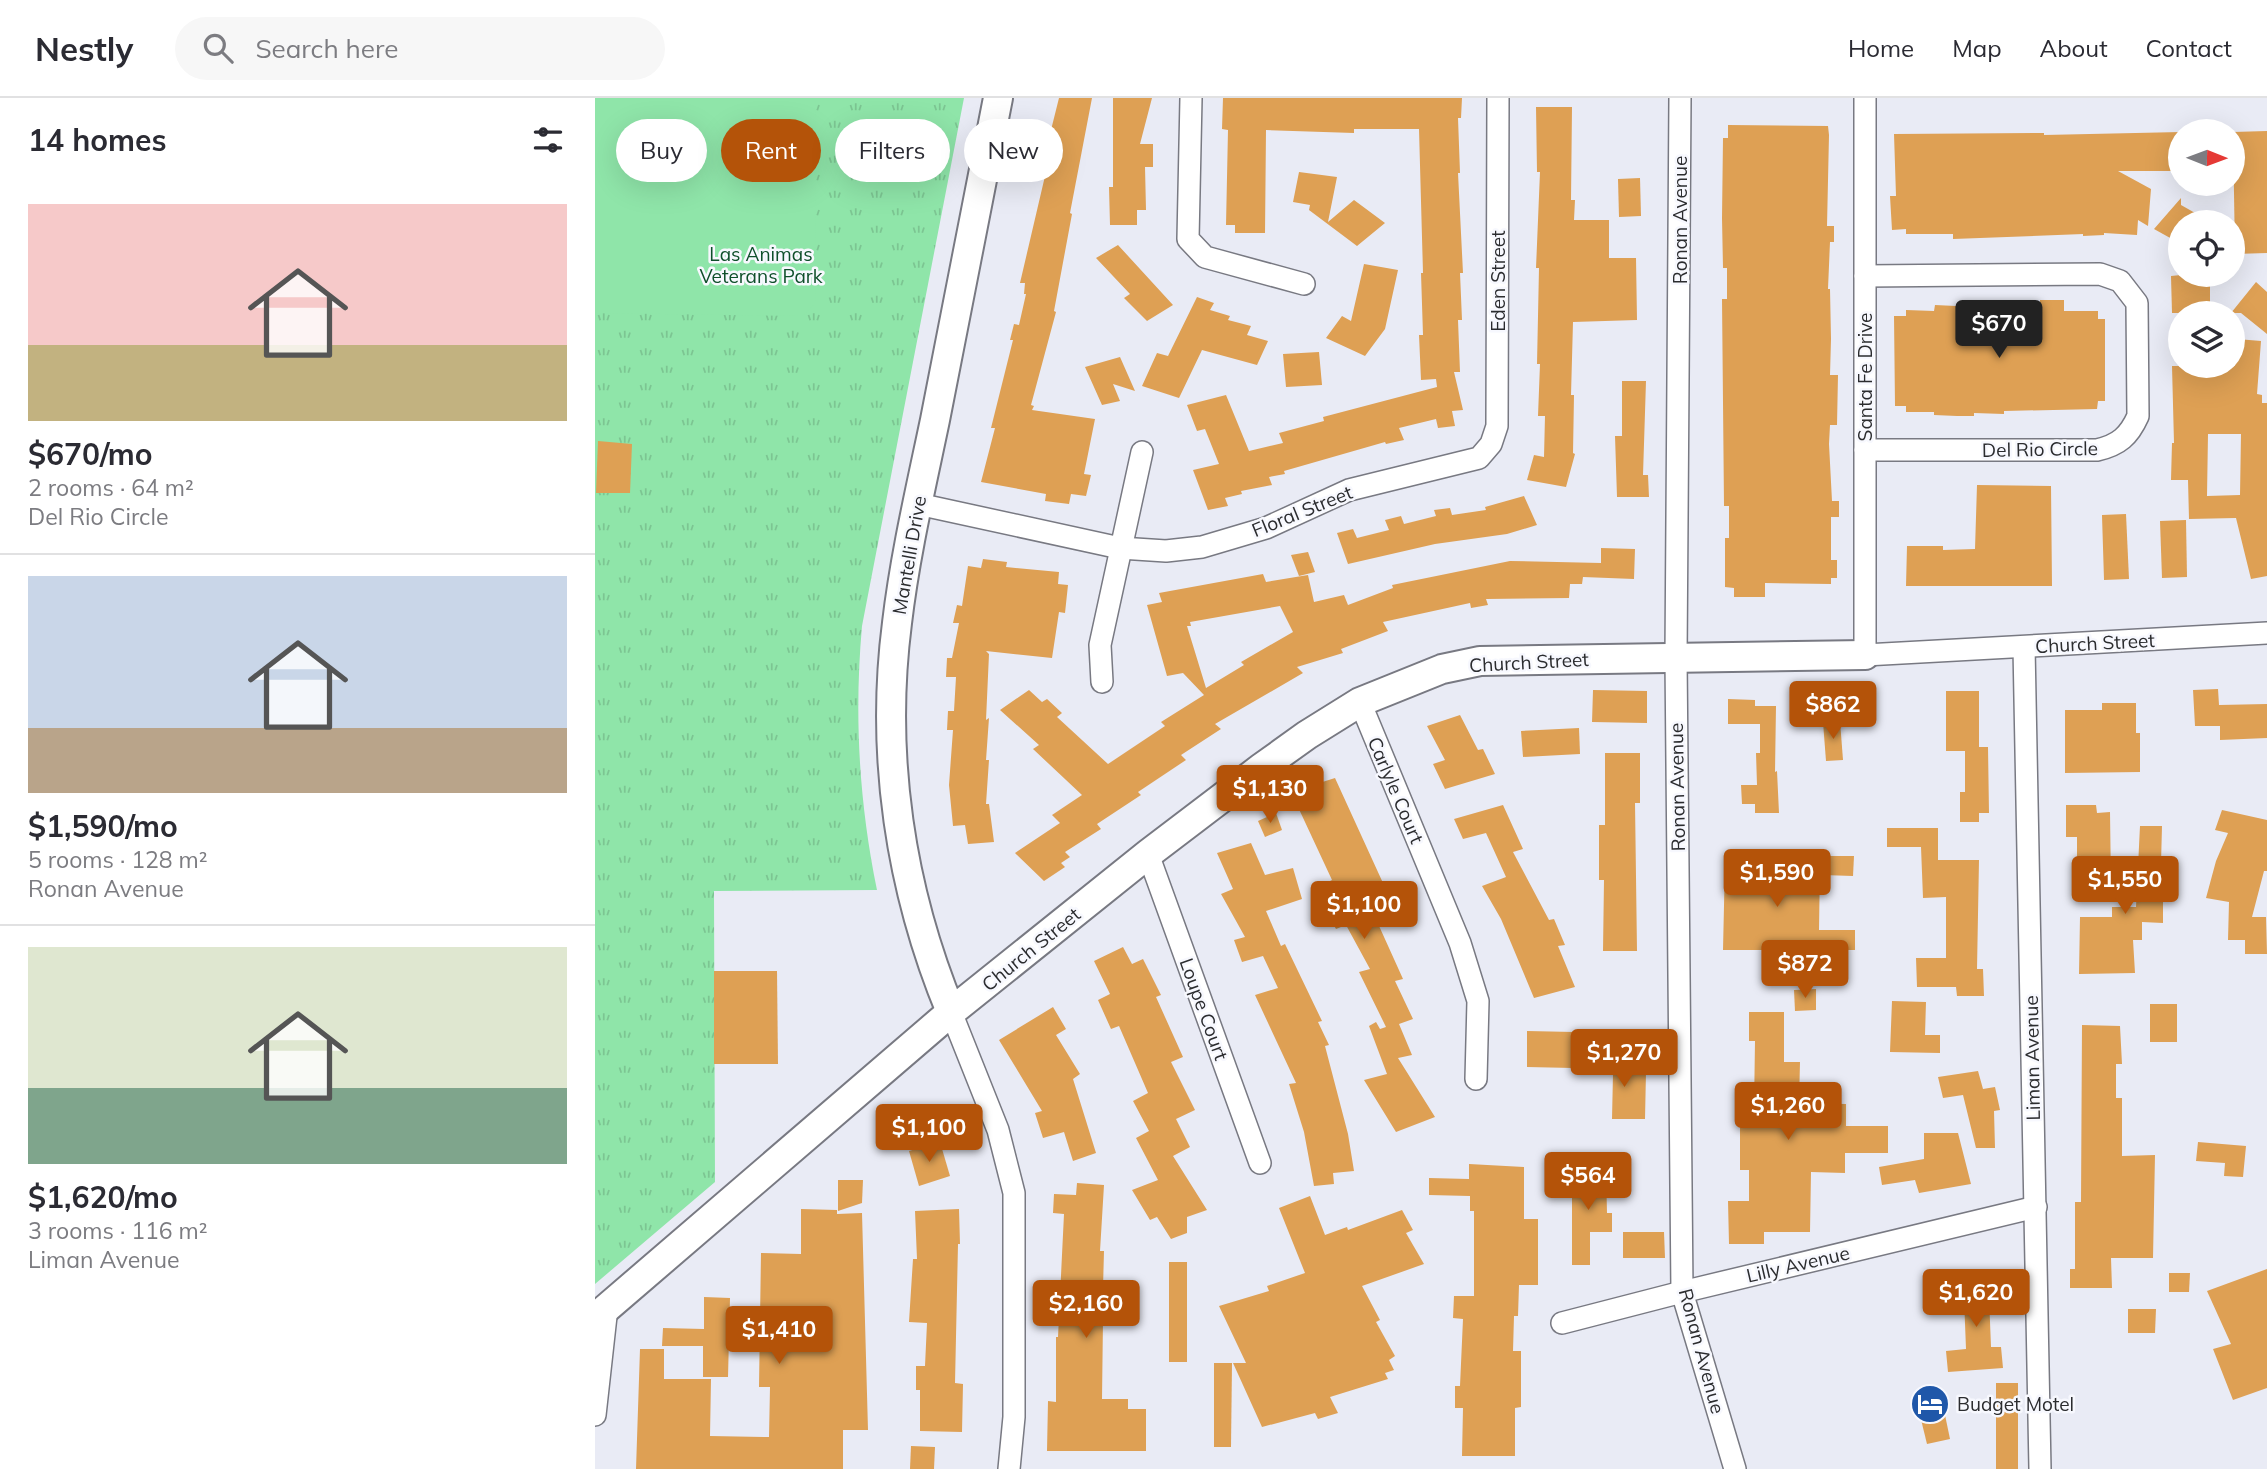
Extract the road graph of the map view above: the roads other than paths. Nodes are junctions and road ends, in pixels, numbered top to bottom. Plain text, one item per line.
1 (998, 98) edge
2 (1191, 98) edge
3 (1498, 98) edge
4 (1681, 98) edge
5 (1865, 98) edge
6 (1865, 276) junction
7 (1304, 284) dead end
8 (1865, 450) junction
9 (1142, 452) dead end
10 (1479, 458) joint
11 (918, 504) junction
12 (1120, 548) junction
13 (2267, 632) edge
14 (2024, 647) junction
15 (1865, 655) junction
16 (1676, 657) junction
17 (1102, 682) dead end
18 (1360, 702) junction
19 (1147, 854) junction
20 (951, 1012) junction
21 (1476, 1079) dead end
22 (1260, 1163) dead end
23 (2035, 1207) junction
24 (1682, 1292) junction
25 (601, 1312) edge
26 (1562, 1323) dead end
27 (595, 1415) edge
28 (1009, 1469) edge
29 (1735, 1469) edge
30 (2040, 1469) edge

1 - 11 street, Mantelli Drive
2 - 7 street
3 - 10 street, Eden Street
4 - 16 street, Ronan Avenue
5 - 6 street, Santa Fe Drive
6 - 8 street, Santa Fe Drive
6 - 8 street, Del Rio Circle
8 - 15 street, Santa Fe Drive
9 - 12 street
10 - 12 street, Floral Street
11 - 12 street, Floral Street
11 - 20 street, Mantelli Drive
12 - 17 street
13 - 14 street, Church Street
14 - 15 street, Church Street
14 - 23 street, Liman Avenue
15 - 16 street, Church Street
16 - 18 street, Church Street
16 - 24 street, Ronan Avenue
18 - 19 street, Church Street
18 - 21 street, Carlyle Court
19 - 20 street, Church Street
19 - 22 street, Loupe Court
20 - 25 street, Church Street
20 - 28 street
23 - 24 street, Lilly Avenue
23 - 30 street, Liman Avenue
24 - 26 street, Lilly Avenue
24 - 29 street, Ronan Avenue
25 - 27 street

